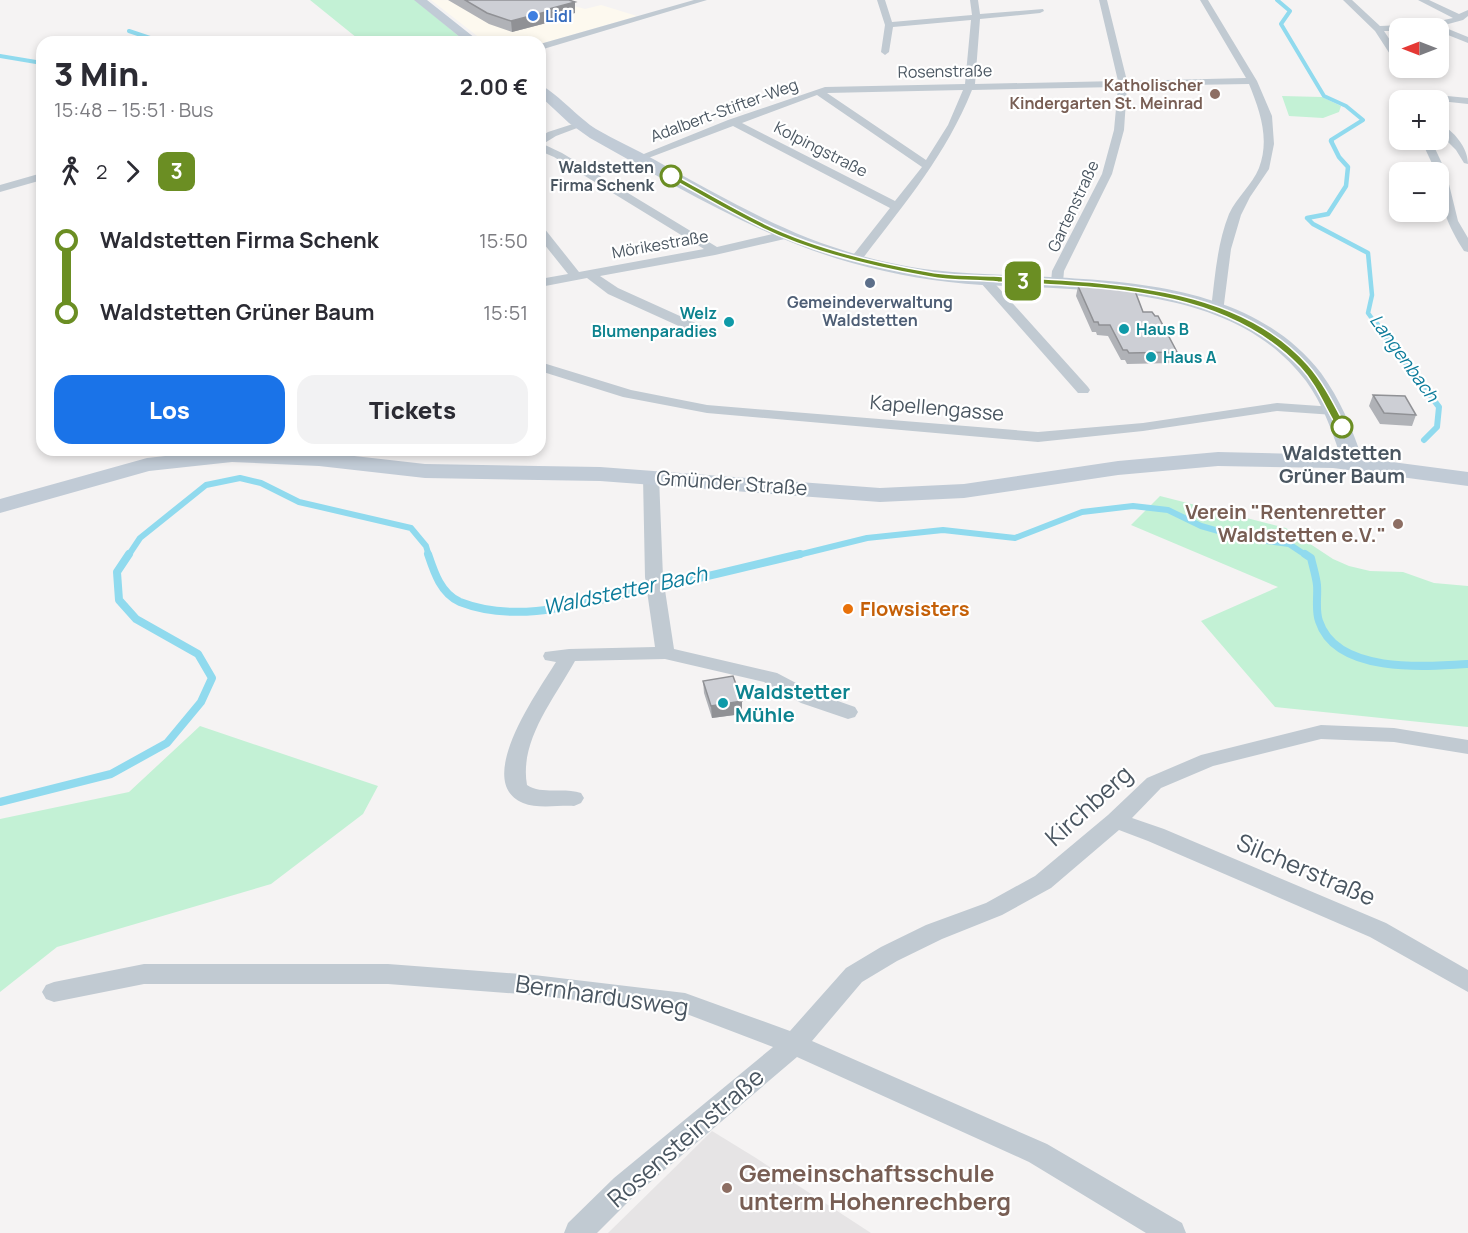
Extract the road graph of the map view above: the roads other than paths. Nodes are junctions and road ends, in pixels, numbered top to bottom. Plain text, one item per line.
1 (420, 0) edge
2 (703, 0) edge
3 (881, 0) edge
4 (974, 0) edge
5 (1102, 0) edge
6 (1204, 0) edge
7 (1347, 0) edge
8 (1422, 0) edge
9 (1040, 11) dead end
10 (1468, 12) edge
11 (975, 18) junction
12 (1460, 18) junction
13 (1449, 21) edge
14 (890, 25) junction
15 (1389, 28) edge
16 (1378, 29) junction
17 (1449, 32) edge
18 (466, 36) edge
19 (1468, 40) edge
20 (546, 45) edge
21 (885, 52) dead end
22 (1252, 81) junction
23 (1123, 82) junction
24 (1404, 82) edge
25 (970, 86) junction
26 (819, 92) junction
27 (546, 94) edge
28 (1468, 101) edge
29 (732, 122) junction
30 (580, 125) junction
31 (1449, 137) edge
32 (546, 140) edge
33 (546, 148) edge
34 (1431, 150) edge
35 (639, 158) junction
36 (1468, 161) edge
37 (928, 166) junction
38 (36, 179) edge
39 (0, 189) edge
40 (895, 206) junction
41 (785, 235) junction
42 (546, 237) edge
43 (1468, 248) edge
44 (715, 251) junction
45 (856, 259) junction
46 (582, 275) junction
47 (984, 279) junction
48 (546, 282) edge
49 (1057, 282) junction
50 (1218, 309) junction
51 (697, 329) dead end
52 (546, 368) edge
53 (1083, 390) dead end
54 (1334, 411) junction
55 (221, 456) edge
56 (326, 456) edge
57 (1353, 463) junction
58 (651, 477) junction
59 (1468, 479) edge
60 (0, 506) edge
61 (665, 653) junction
62 (848, 712) dead end
63 (1468, 747) edge
64 (574, 798) dead end
65 (1116, 821) junction
66 (1468, 982) edge
67 (54, 992) dead end
68 (794, 1044) junction
69 (578, 1233) edge
70 (1172, 1233) edge

1 - 18 street
2 - 20 street
3 - 14 street
4 - 11 street
5 - 23 street, Gartenstraße
6 - 22 street
7 - 16 street
8 - 12 street
9 - 11 street
10 - 12 street
11 - 14 street
11 - 25 street
12 - 13 street
14 - 21 street
15 - 16 street
16 - 24 street
17 - 19 street
22 - 23 street, Rosenstraße
22 - 50 street
23 - 25 street, Rosenstraße
23 - 49 street, Gartenstraße
24 - 28 street
25 - 26 street, Rosenstraße
25 - 37 street
26 - 29 street, Adalbert-Stifter-Weg
26 - 37 street
27 - 30 street
29 - 35 street, Adalbert-Stifter-Weg
29 - 40 street, Kolpingstraße
30 - 32 street
30 - 35 street
31 - 36 street
33 - 44 street
34 - 43 street
35 - 41 street
37 - 40 street
38 - 39 street
40 - 45 street
41 - 44 street, Mörikestraße
41 - 45 street
42 - 46 street
44 - 46 street, Mörikestraße
45 - 47 street
46 - 48 street, Mörikestraße
46 - 51 street
47 - 49 street
47 - 53 street
49 - 50 street
50 - 54 street
52 - 54 street, Kapellengasse
54 - 57 street
55 - 60 street, Gmünder Straße
56 - 58 street, Gmünder Straße
57 - 58 street, Gmünder Straße
57 - 59 street, Gmünder Straße
58 - 61 street
61 - 62 street
61 - 64 street
63 - 65 street, Kirchberg
65 - 66 street, Silcherstraße
65 - 68 street, Kirchberg
67 - 68 street, Bernhardusweg
68 - 69 street, Rosensteinstraße
68 - 70 street, Bernhardusweg

